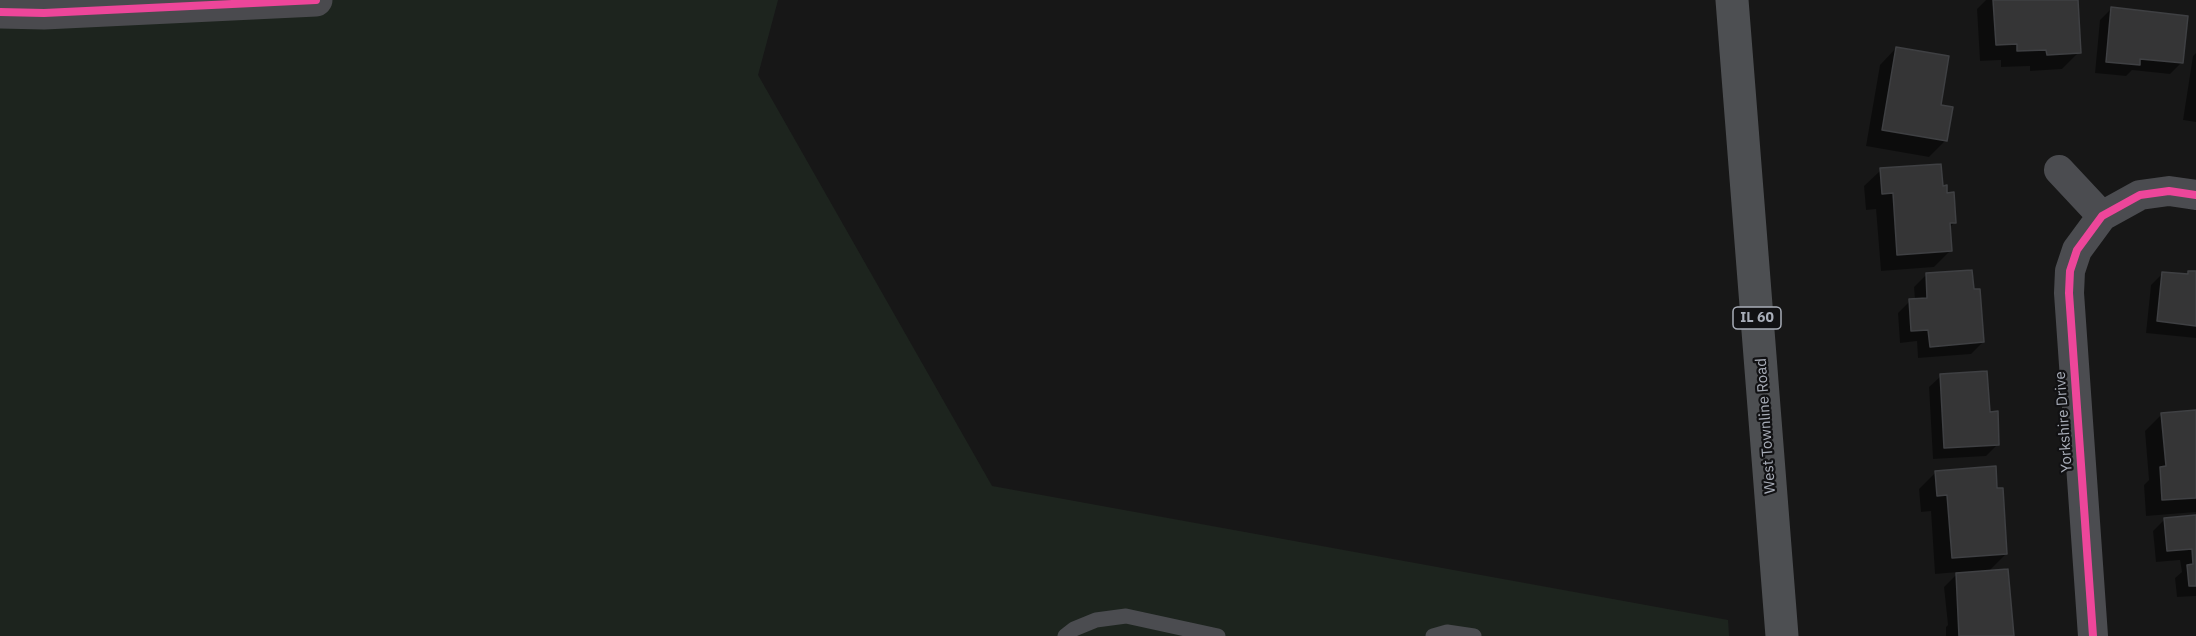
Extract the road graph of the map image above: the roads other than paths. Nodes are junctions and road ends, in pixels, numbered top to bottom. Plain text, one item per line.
1 (316, 0) edge
2 (1732, 0) edge
3 (0, 12) edge
4 (2059, 170) dead end
5 (2196, 195) edge
6 (2102, 216) junction
7 (1065, 636) edge
8 (1218, 636) edge
9 (1433, 636) edge
10 (1474, 636) edge
11 (1782, 636) edge
12 (2093, 636) edge

1 - 3 street
2 - 11 main road, West Townline Road / IL 60
4 - 6 street
5 - 6 street
6 - 12 street, Yorkshire Drive
7 - 8 lane
9 - 10 lane

